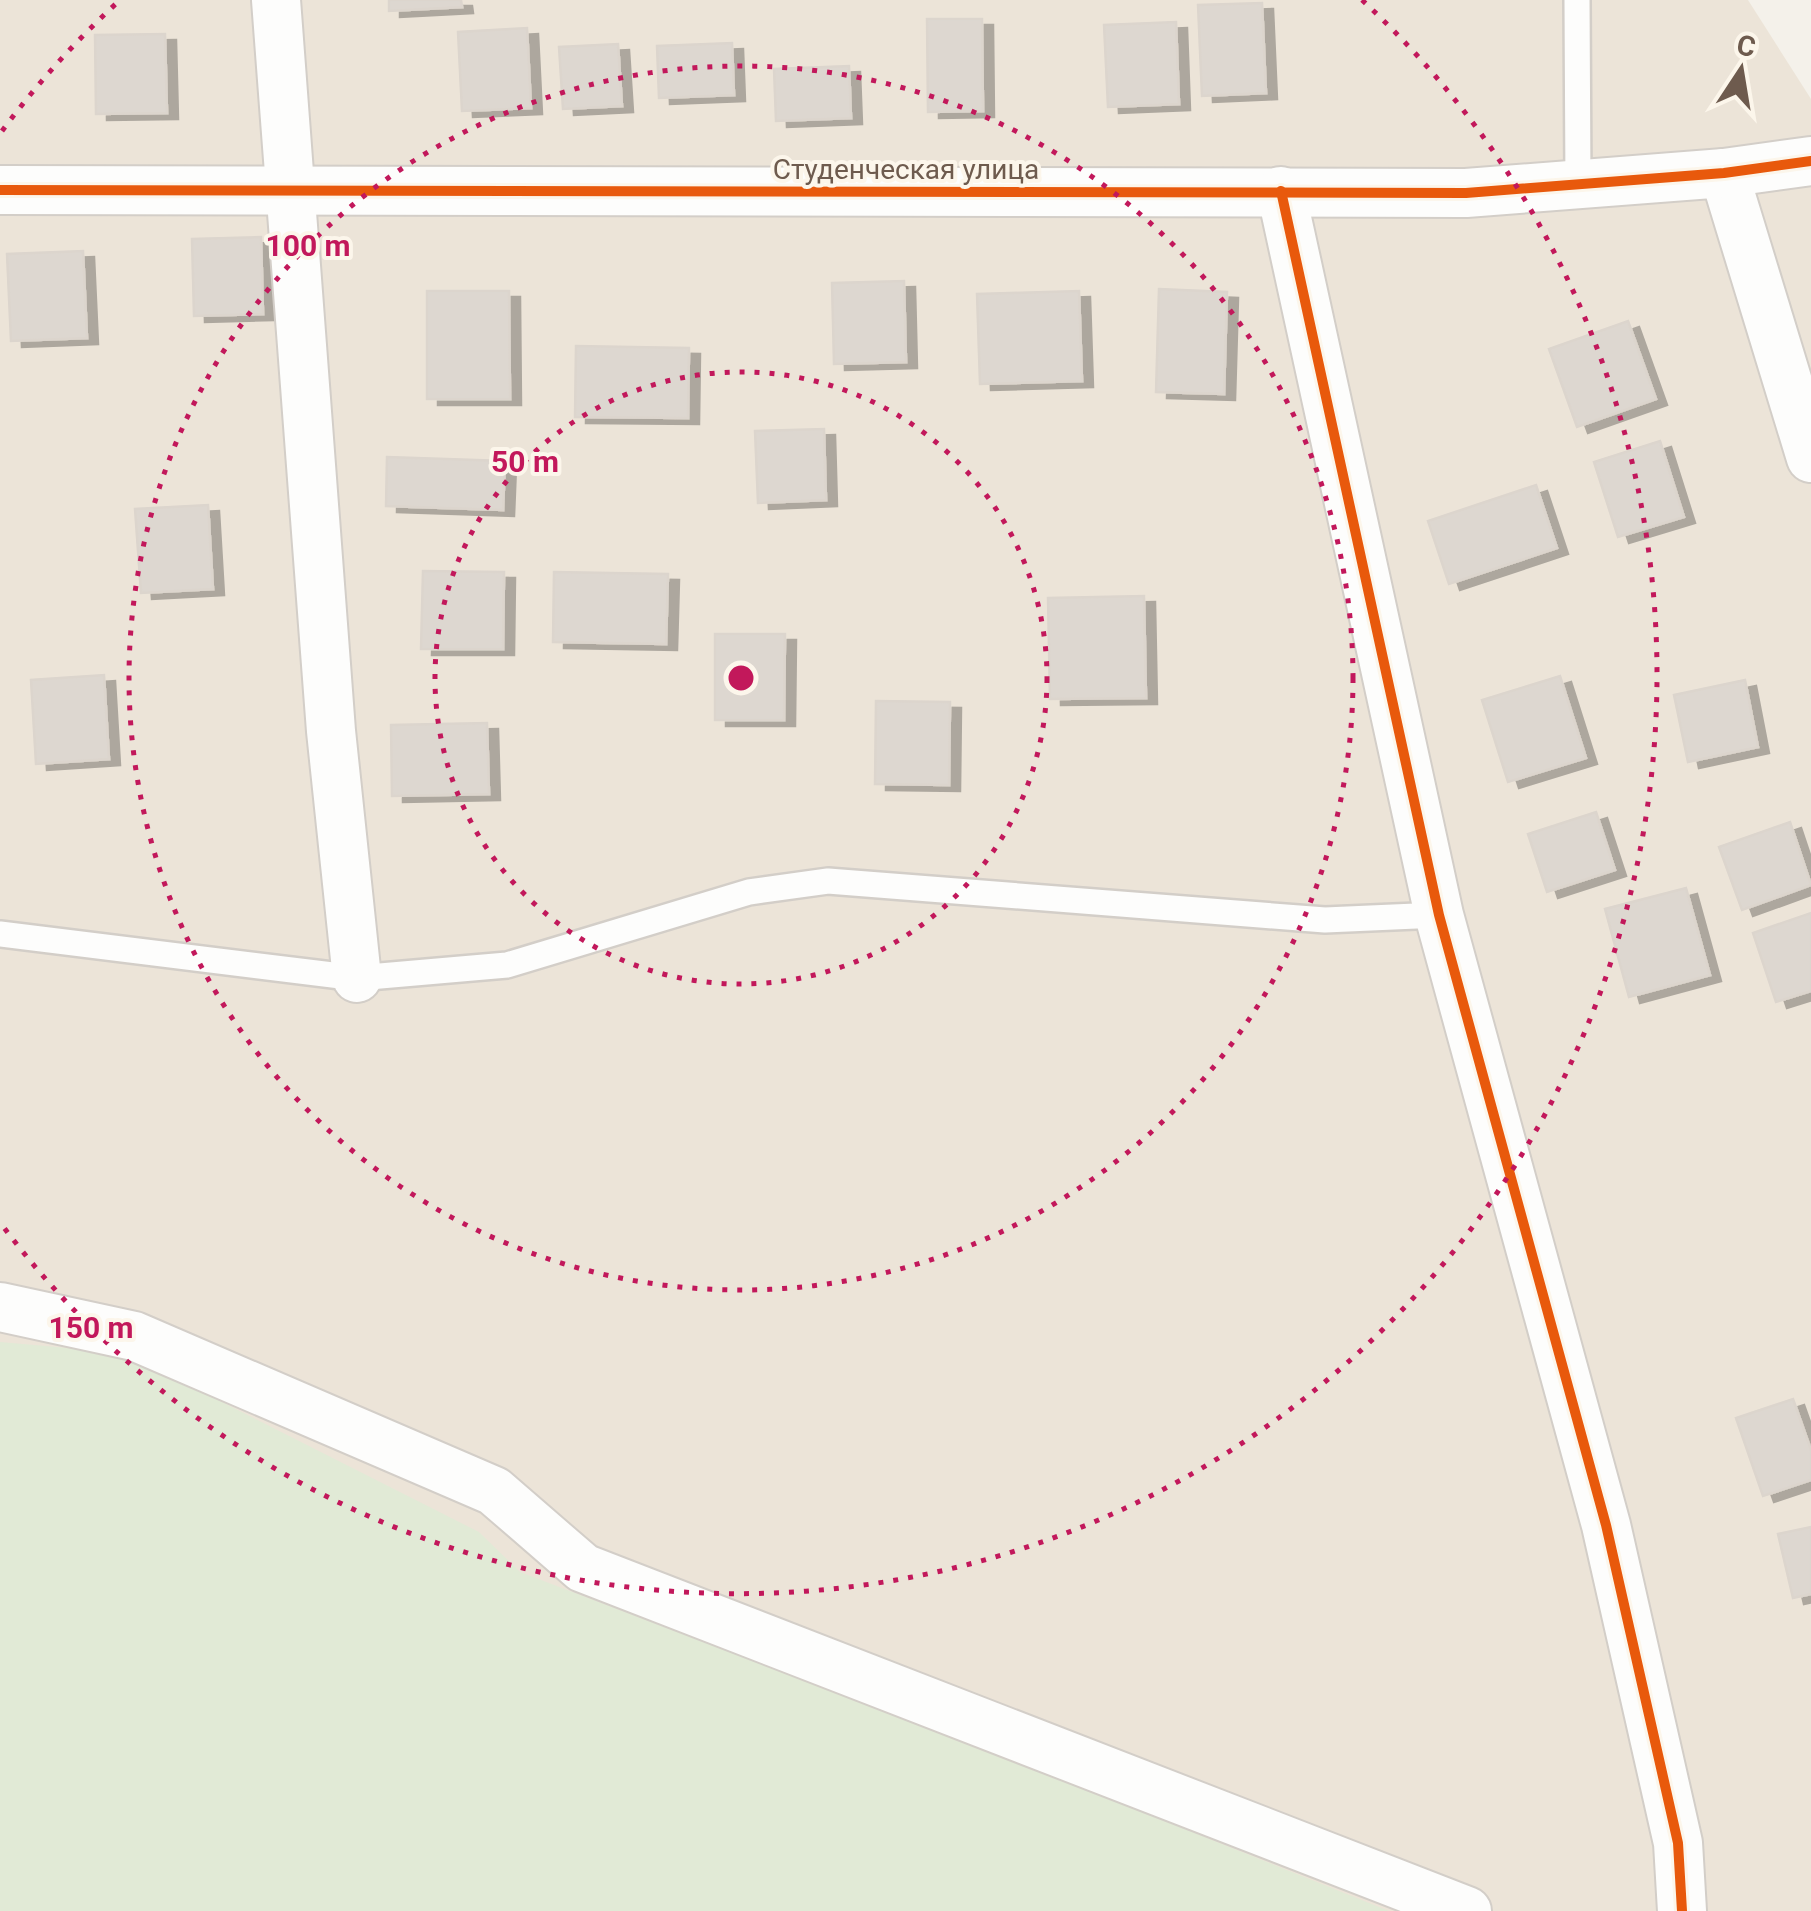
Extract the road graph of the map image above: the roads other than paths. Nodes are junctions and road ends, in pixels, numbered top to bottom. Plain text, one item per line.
1 (276, 0) edge
2 (1577, 0) edge
3 (1811, 161) edge
4 (1724, 173) junction
5 (1578, 186) junction
6 (0, 190) edge
7 (1282, 192) junction
8 (292, 193) junction
9 (1811, 458) edge
10 (1439, 914) junction
11 (0, 934) edge
12 (357, 978) junction
13 (0, 1307) edge
14 (1467, 1911) edge
15 (1682, 1911) edge

1 - 8 street
2 - 5 lane
3 - 4 street, Студенческая улица
4 - 5 street, Студенческая улица
4 - 9 street
5 - 7 street, Студенческая улица
6 - 8 street, Студенческая улица
7 - 8 street, Студенческая улица
7 - 10 street
8 - 12 street
10 - 12 lane
10 - 15 street
11 - 12 lane
13 - 14 street

